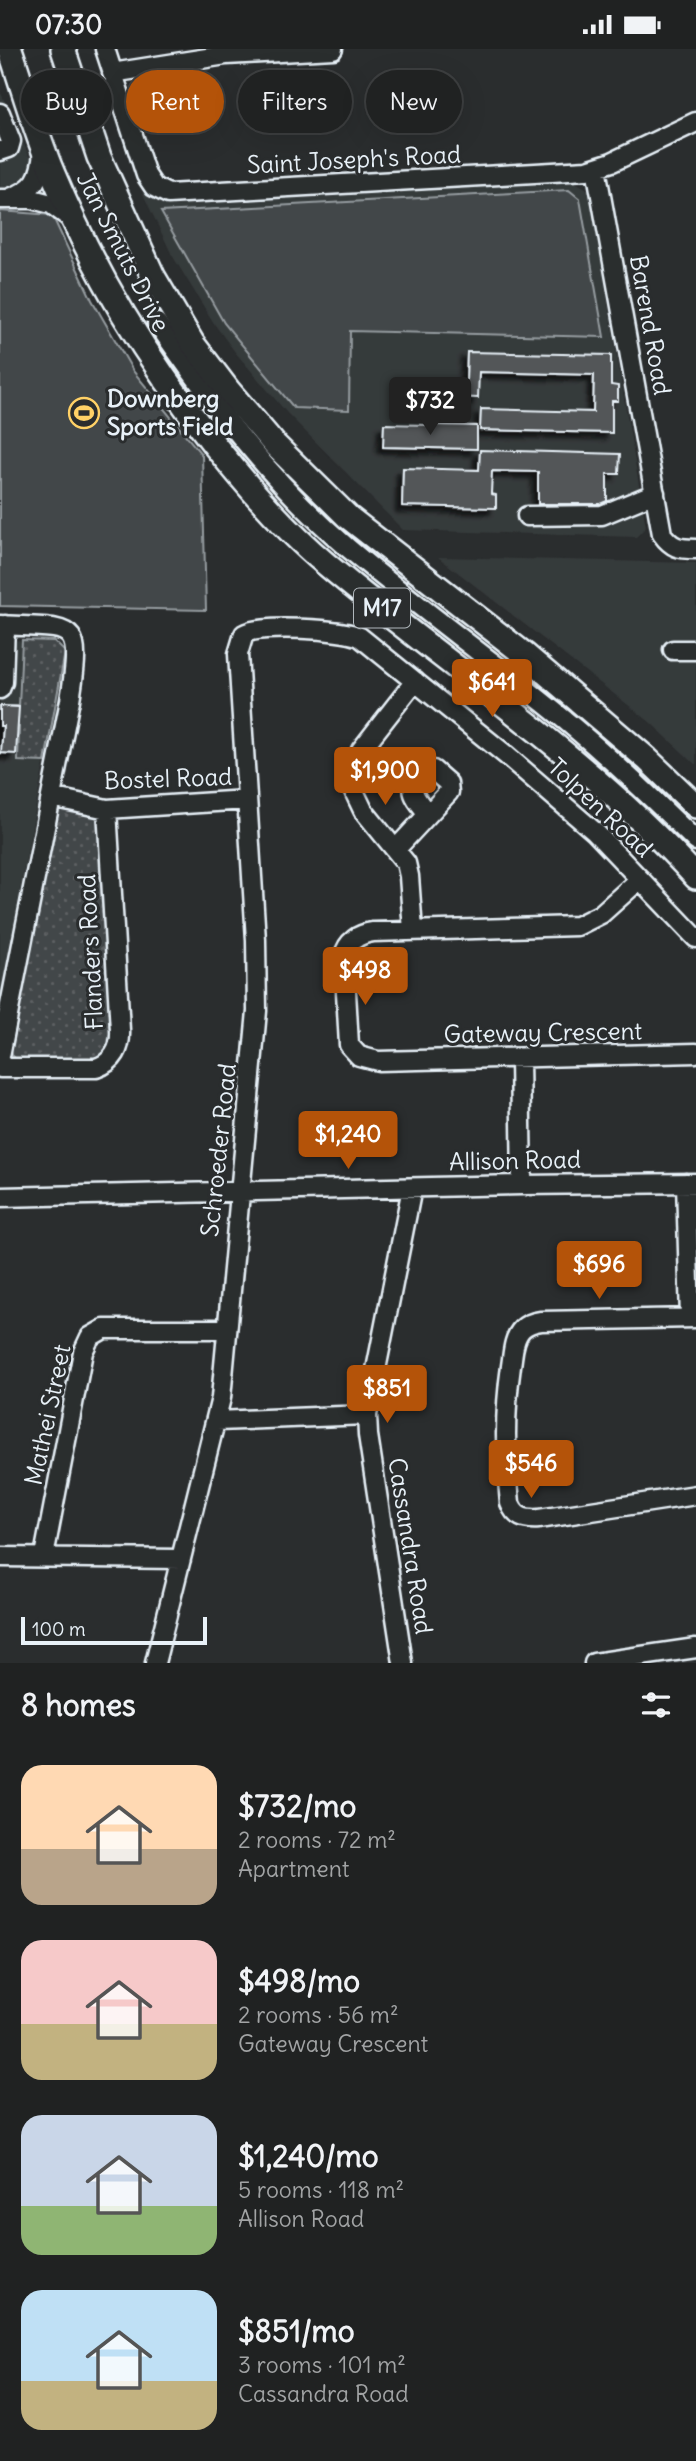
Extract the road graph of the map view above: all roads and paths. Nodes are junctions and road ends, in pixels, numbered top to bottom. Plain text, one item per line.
1 (10, 49) edge
2 (63, 49) edge
3 (105, 49) edge
4 (332, 49) edge
5 (226, 52) edge
6 (111, 70) edge
7 (112, 73) joint
8 (0, 112) edge
9 (696, 122) edge
10 (43, 147) junction
11 (0, 152) edge
12 (596, 168) junction
13 (5, 199) edge
14 (75, 222) junction
15 (157, 323) dead end
16 (655, 493) junction
17 (527, 516) dead end
18 (696, 549) edge
19 (3, 625) edge
20 (244, 634) joint
21 (673, 650) dead end
22 (696, 650) edge
23 (415, 681) junction
24 (0, 689) edge
25 (51, 797) junction
26 (246, 800) junction
27 (696, 806) edge
28 (107, 809) junction
29 (428, 814) dead end
30 (696, 841) edge
31 (396, 849) junction
32 (696, 877) edge
33 (640, 879) junction
34 (413, 931) junction
35 (696, 938) edge
36 (696, 1053) edge
37 (0, 1056) edge
38 (520, 1058) junction
39 (0, 1068) edge
40 (691, 1183) edge
41 (522, 1185) junction
42 (412, 1188) junction
43 (240, 1193) junction
44 (0, 1197) edge
45 (693, 1318) edge
46 (226, 1329) junction
47 (367, 1415) junction
48 (217, 1421) junction
49 (696, 1495) edge
50 (44, 1556) junction
51 (0, 1557) edge
52 (181, 1559) junction
53 (696, 1647) edge
54 (615, 1661) edge
55 (155, 1663) edge
56 (403, 1663) edge
57 (594, 1663) edge

1 - 10 main road, Jan Smuts Drive / M17
2 - 27 main road, Jan Smuts Drive / M17
3 - 6 street, Saint Joseph's Road
4 - 5 street
5 - 7 street
7 - 12 street, Saint Joseph's Road
8 - 11 street
9 - 12 street, Saint Joseph's Road
10 - 13 street
10 - 14 main road, Jan Smuts Drive / M17
12 - 16 street, Barend Road
13 - 14 street
14 - 32 main road, Jan Smuts Drive / M17
15 - 30 street
16 - 17 street
16 - 18 street, Barend Road
19 - 24 street
19 - 25 street
20 - 23 street, Tolpen Road
20 - 26 street, Schroeder Road
21 - 22 street
23 - 31 street
23 - 33 street, Tolpen Road
25 - 28 street, Bostel Road
25 - 37 street
26 - 28 street, Bostel Road
26 - 43 street, Schroeder Road
28 - 39 street, Flanders Road
29 - 31 street
31 - 34 street
33 - 34 street, Gateway Crescent
33 - 35 street, Tolpen Road
34 - 38 street, Gateway Crescent
36 - 38 street, Gateway Crescent
38 - 41 street
40 - 41 street, Allison Road
40 - 45 street
41 - 42 street, Allison Road
42 - 43 street, Allison Road
42 - 47 street, Cassandra Road
43 - 44 street, Allison Road
43 - 46 street, Schroeder Road
45 - 49 street
46 - 48 street, Schroeder Road
46 - 50 street, Mathei Street
47 - 48 street
47 - 56 street, Cassandra Road
48 - 52 street, Schroeder Road
50 - 51 street
50 - 52 street
52 - 55 street, Schroeder Road
53 - 54 street
54 - 57 street

